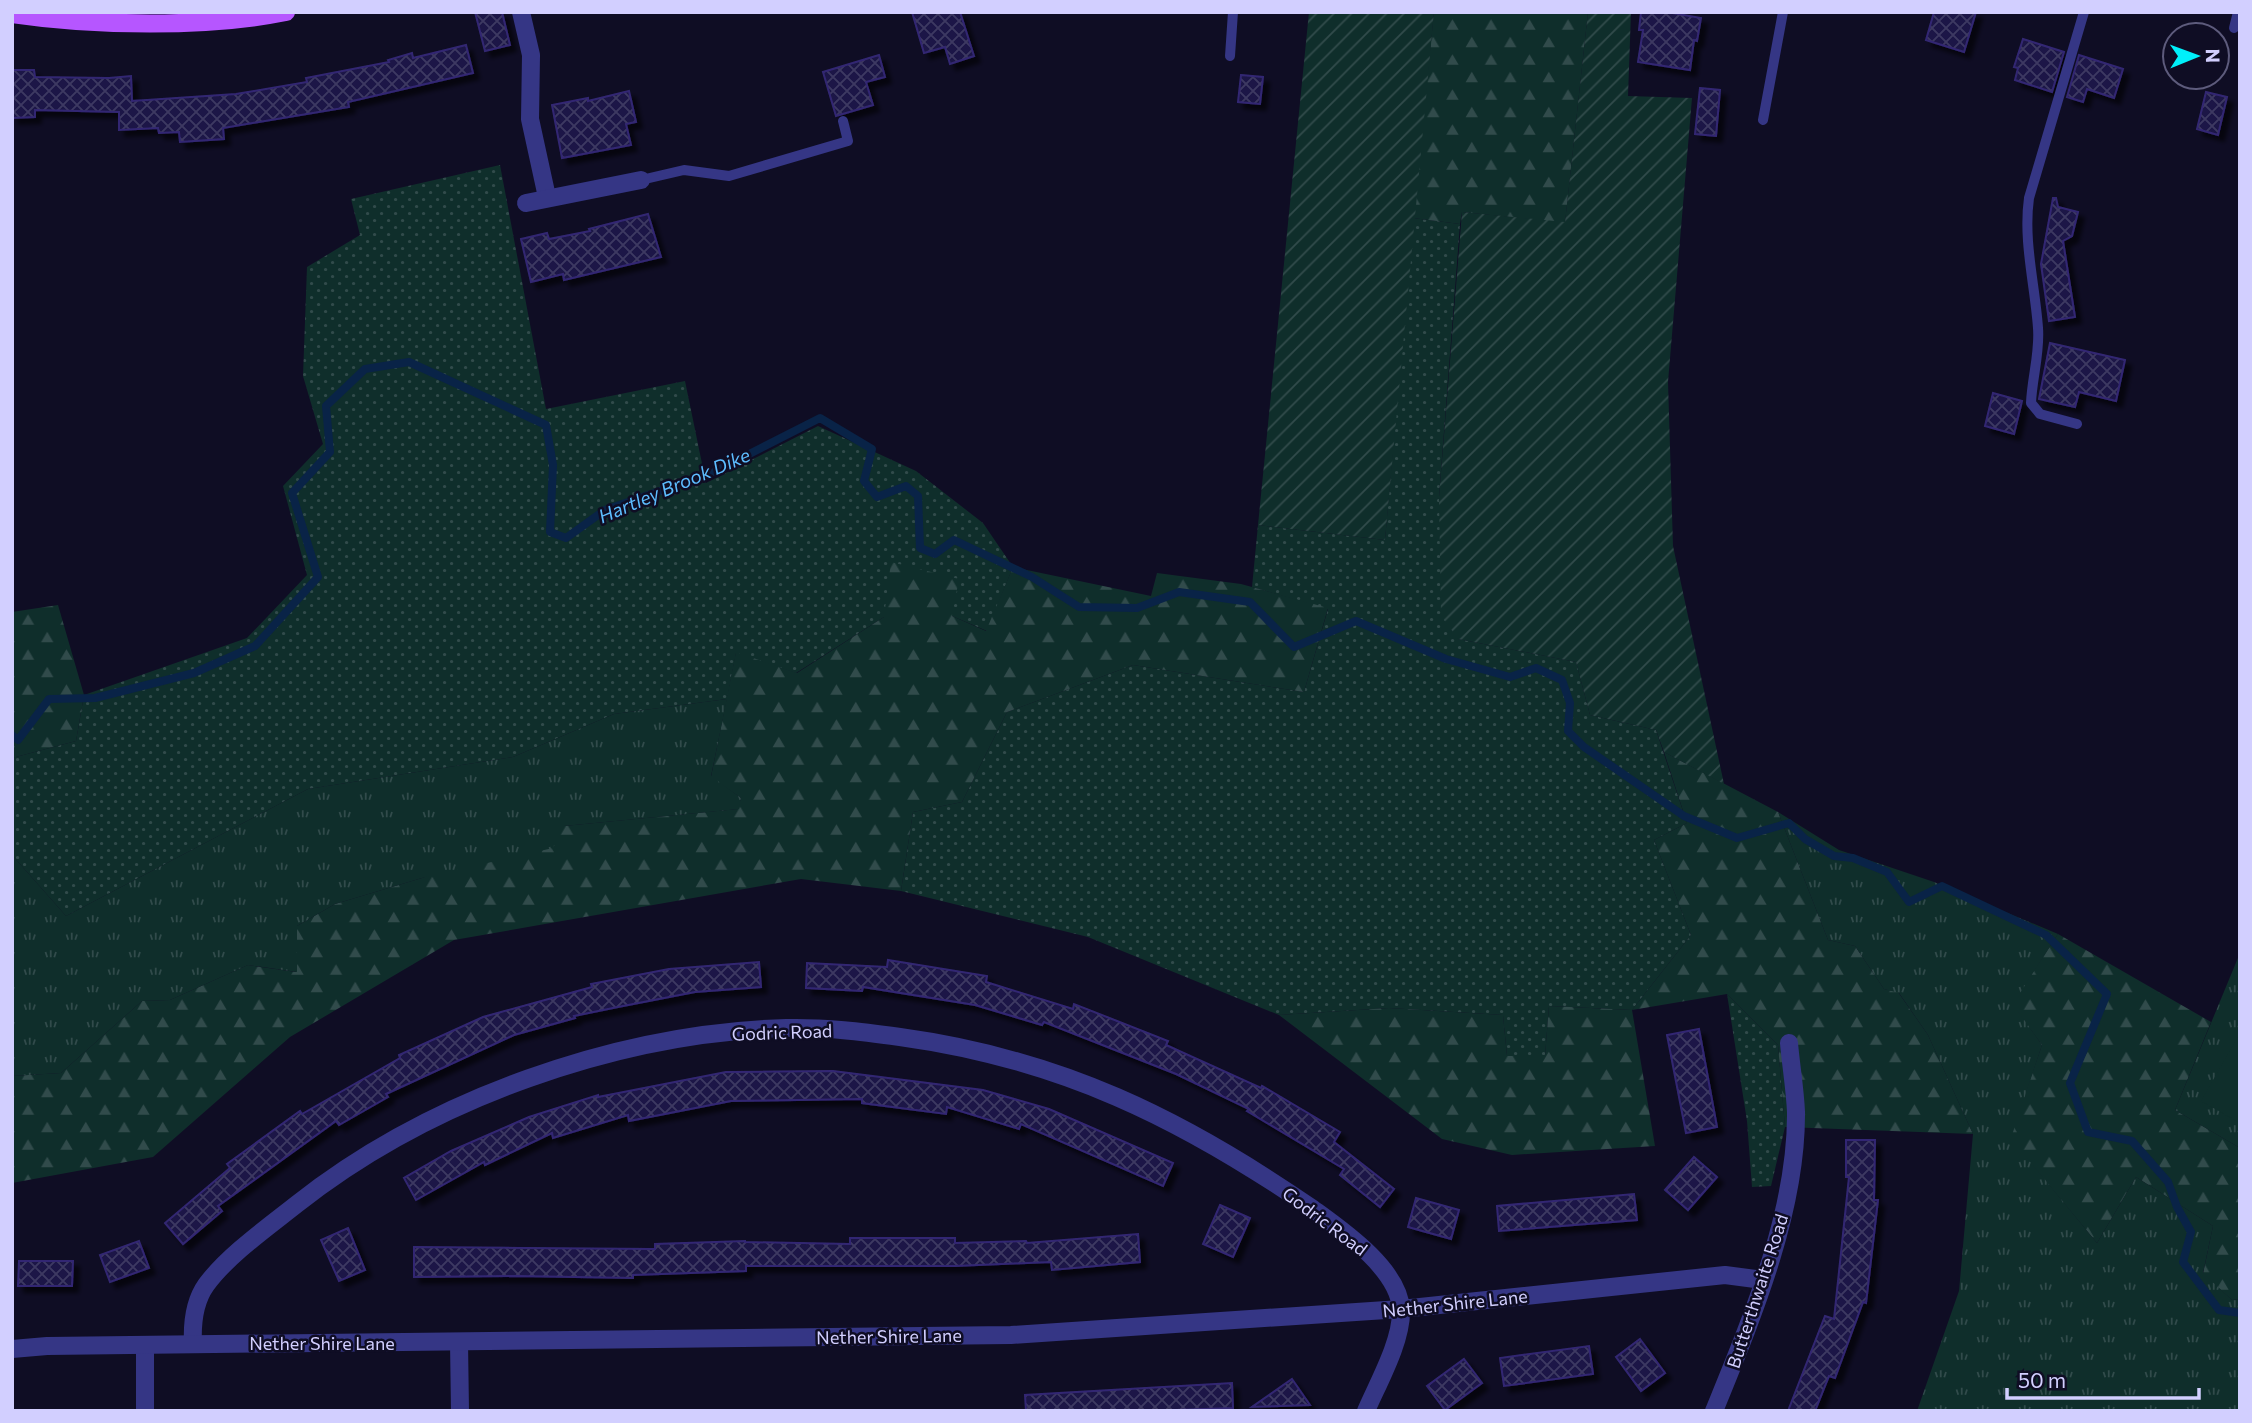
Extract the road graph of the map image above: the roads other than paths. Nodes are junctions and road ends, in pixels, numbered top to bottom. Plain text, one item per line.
1 (286, 12) edge
2 (521, 12) edge
3 (1233, 12) edge
4 (1783, 12) edge
5 (2084, 12) edge
6 (2238, 12) edge
7 (12, 15) edge
8 (109, 17) edge
9 (2234, 28) dead end
10 (1230, 56) dead end
11 (1763, 120) dead end
12 (843, 121) dead end
13 (641, 180) joint
14 (547, 197) junction
15 (526, 203) dead end
16 (2077, 424) dead end
17 (1788, 1043) dead end
18 (1763, 1280) junction
19 (1401, 1309) junction
20 (459, 1342) junction
21 (193, 1344) junction
22 (145, 1345) junction
23 (12, 1349) edge
24 (145, 1411) edge
25 (460, 1411) edge
26 (1366, 1411) edge
27 (1714, 1411) edge

1 - 8 main road
2 - 14 street
3 - 10 lane
4 - 11 lane
5 - 16 lane
6 - 9 lane
7 - 8 main road
12 - 13 lane
13 - 14 street
14 - 15 street
17 - 18 street, Butterthwaite Road
18 - 19 street, Nether Shire Lane
18 - 27 street, Butterthwaite Road
19 - 20 street, Nether Shire Lane
19 - 21 street, Godric Road
19 - 26 street
20 - 21 street, Nether Shire Lane
20 - 25 street
21 - 22 street, Nether Shire Lane
22 - 23 street, Nether Shire Lane
22 - 24 street

